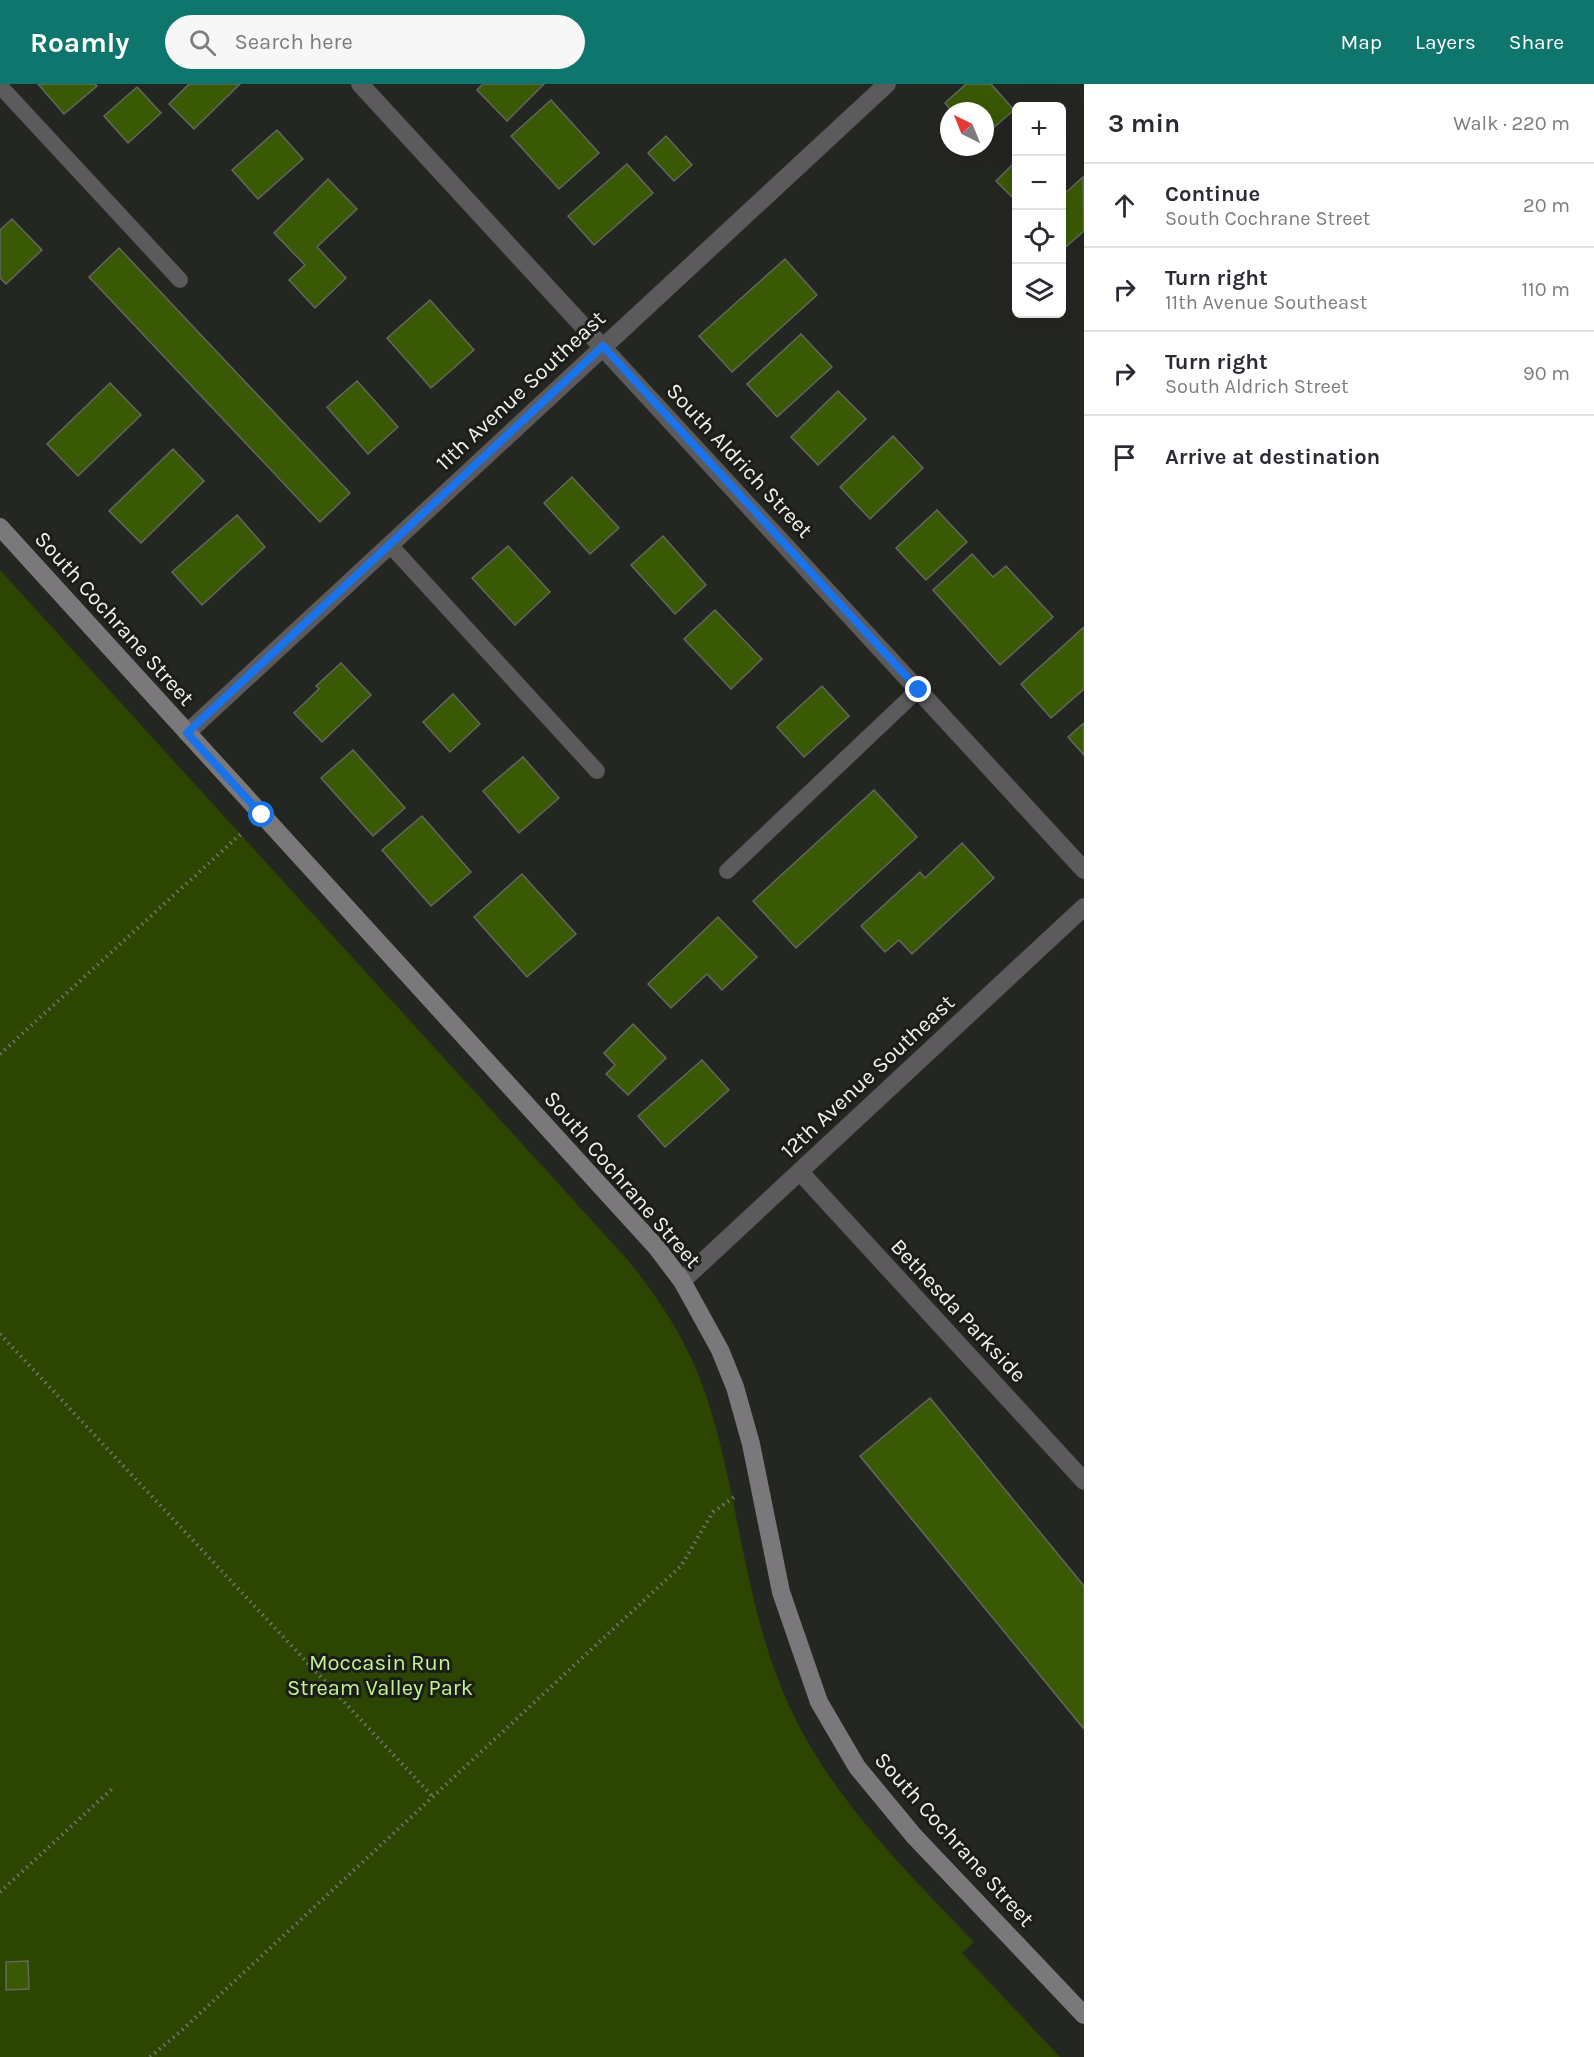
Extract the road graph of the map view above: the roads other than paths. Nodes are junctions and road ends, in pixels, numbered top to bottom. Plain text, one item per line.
1 (360, 84) edge
2 (887, 84) edge
3 (0, 86) edge
4 (180, 280) dead end
5 (603, 346) junction
6 (0, 527) edge
7 (390, 545) junction
8 (919, 690) junction
9 (187, 733) junction
10 (597, 771) dead end
11 (1084, 870) edge
12 (727, 871) dead end
13 (1084, 907) edge
14 (800, 1172) junction
15 (682, 1281) junction
16 (1084, 1481) edge
17 (1084, 2015) edge

1 - 5 street, South Aldrich Street
2 - 5 street, 11th Avenue Southeast
3 - 4 lane
5 - 7 street, 11th Avenue Southeast
5 - 8 street, South Aldrich Street
6 - 9 street, South Cochrane Street
7 - 9 street, 11th Avenue Southeast
7 - 10 lane
8 - 11 street, South Aldrich Street
8 - 12 lane
9 - 15 street, South Cochrane Street
13 - 14 street, 12th Avenue Southeast
14 - 15 street, 12th Avenue Southeast
14 - 16 street, Bethesda Parkside
15 - 17 street, South Cochrane Street

